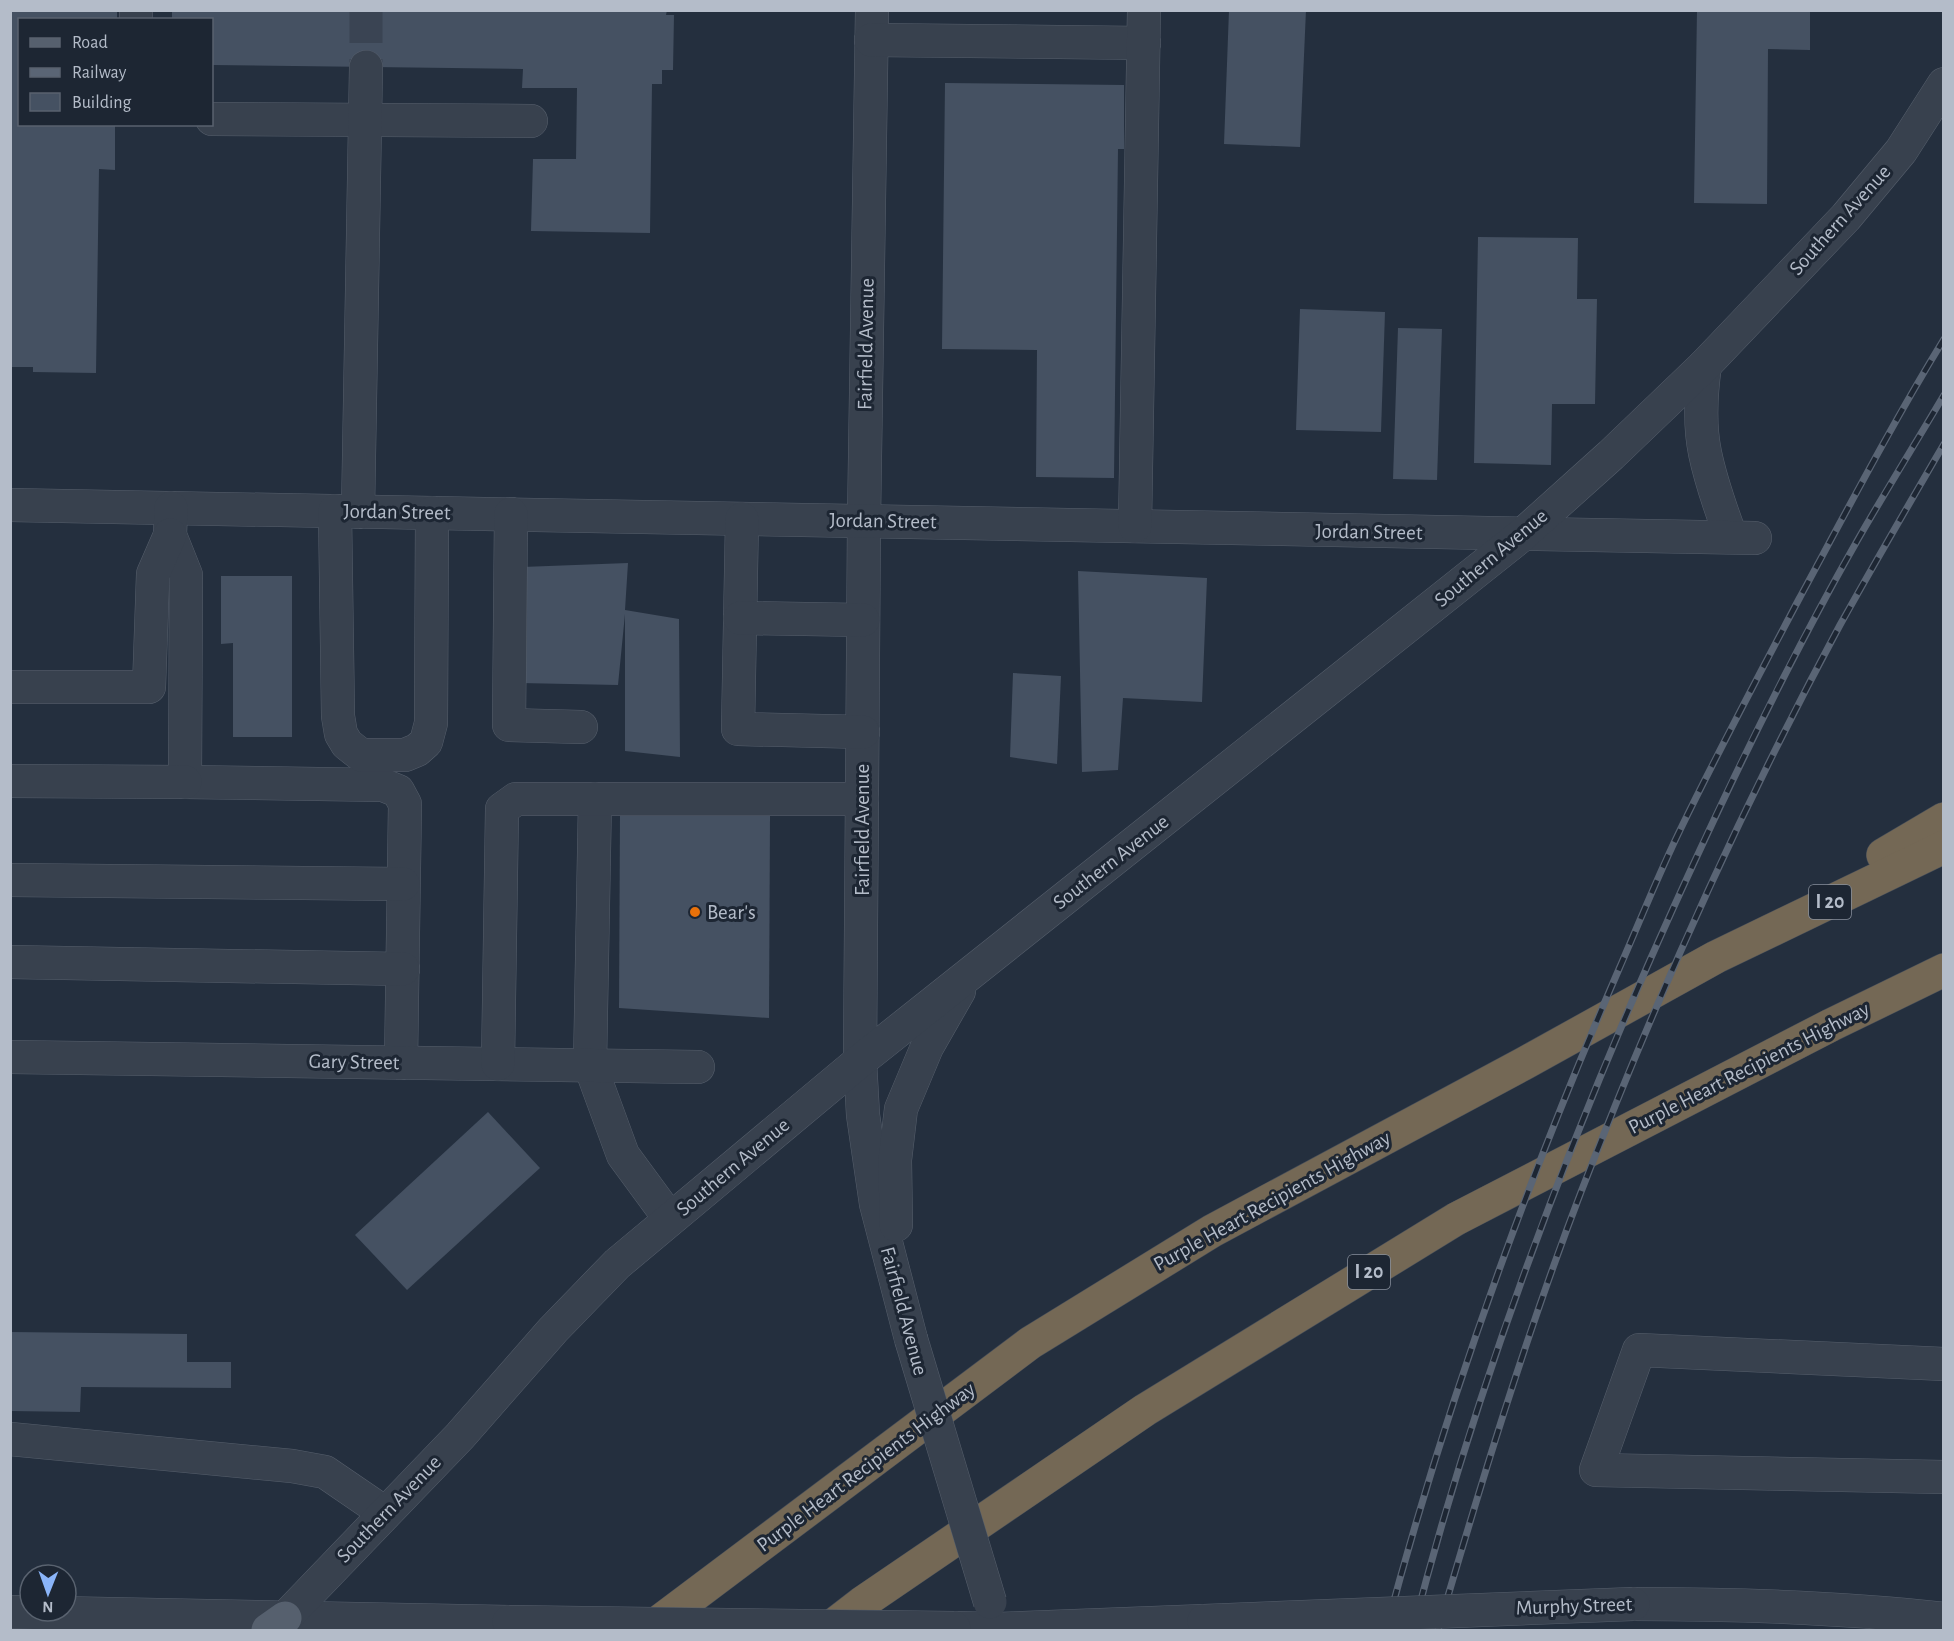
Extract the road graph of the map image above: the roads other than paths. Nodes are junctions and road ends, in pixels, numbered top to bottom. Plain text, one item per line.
1 (1144, 10) edge
2 (871, 25) edge
3 (1144, 44) junction
4 (366, 66) tunnel mouth
5 (1944, 84) edge
6 (213, 118) edge
7 (366, 120) junction
8 (531, 121) dead end
9 (1705, 365) junction
10 (10, 505) edge
11 (347, 511) junction
12 (432, 513) junction
13 (511, 514) junction
14 (742, 519) junction
15 (171, 521) junction
16 (864, 521) junction
17 (1135, 526) junction
18 (1522, 535) junction
19 (740, 618) junction
20 (863, 620) junction
21 (10, 687) edge
22 (581, 727) dead end
23 (863, 732) junction
24 (10, 781) edge
25 (185, 782) junction
26 (595, 799) junction
27 (862, 800) junction
28 (1944, 819) edge
29 (1944, 847) edge
30 (10, 880) edge
31 (404, 884) junction
32 (1716, 957) junction
33 (10, 962) edge
34 (403, 969) junction
35 (1944, 970) edge
36 (968, 975) junction
37 (1944, 994) edge
38 (1831, 1025) junction
39 (10, 1057) edge
40 (860, 1061) junction
41 (401, 1063) junction
42 (498, 1064) junction
43 (590, 1065) junction
44 (698, 1067) dead end
45 (670, 1219) junction
46 (896, 1284) junction
47 (1944, 1364) edge
48 (10, 1439) edge
49 (1944, 1477) edge
50 (385, 1513) junction
51 (10, 1612) edge
52 (1697, 1617) edge
53 (1944, 1619) edge
54 (995, 1620) edge
55 (277, 1624) edge
56 (648, 1630) edge
57 (827, 1630) edge

1 - 3 street
2 - 3 street
2 - 16 street, Fairfield Avenue
3 - 17 street
4 - 7 street
5 - 9 street, Southern Avenue
6 - 7 street
7 - 8 street
7 - 11 street
9 - 18 street, Southern Avenue
9 - 18 street, Jordan Street
10 - 15 street, Jordan Street
11 - 12 street, Jordan Street
11 - 12 street
11 - 15 street, Jordan Street
12 - 13 street, Jordan Street
13 - 14 street, Jordan Street
13 - 22 street
14 - 16 street, Jordan Street
14 - 19 street
15 - 21 street
15 - 25 street
16 - 17 street, Jordan Street
16 - 20 street, Fairfield Avenue
17 - 18 street, Jordan Street
18 - 36 street, Southern Avenue
19 - 20 street
19 - 23 street
20 - 23 street, Fairfield Avenue
23 - 27 street, Fairfield Avenue
24 - 25 street
25 - 31 street
26 - 27 street
26 - 42 street
26 - 43 street
27 - 40 street, Fairfield Avenue
28 - 32 highway
29 - 32 highway, Purple Heart Recipients Highway / I 20
30 - 31 street
31 - 34 street
32 - 56 highway, Purple Heart Recipients Highway / I 20
33 - 34 street
34 - 41 street
35 - 38 highway, Purple Heart Recipients Highway / I 20
36 - 40 street, Southern Avenue
36 - 46 street
37 - 38 highway
38 - 57 highway, Purple Heart Recipients Highway / I 20
39 - 41 street, Gary Street
40 - 45 street, Southern Avenue
40 - 46 street, Fairfield Avenue
41 - 42 street, Gary Street
42 - 43 street, Gary Street
43 - 44 street, Gary Street
43 - 45 street
45 - 50 street, Southern Avenue
46 - 54 street, Fairfield Avenue, bridge
47 - 49 street
48 - 50 street
50 - 55 street, Southern Avenue
51 - 55 street, Murphy Street
52 - 53 street, Murphy Street
52 - 54 street, Murphy Street, bridge
54 - 55 street, Murphy Street, bridge

